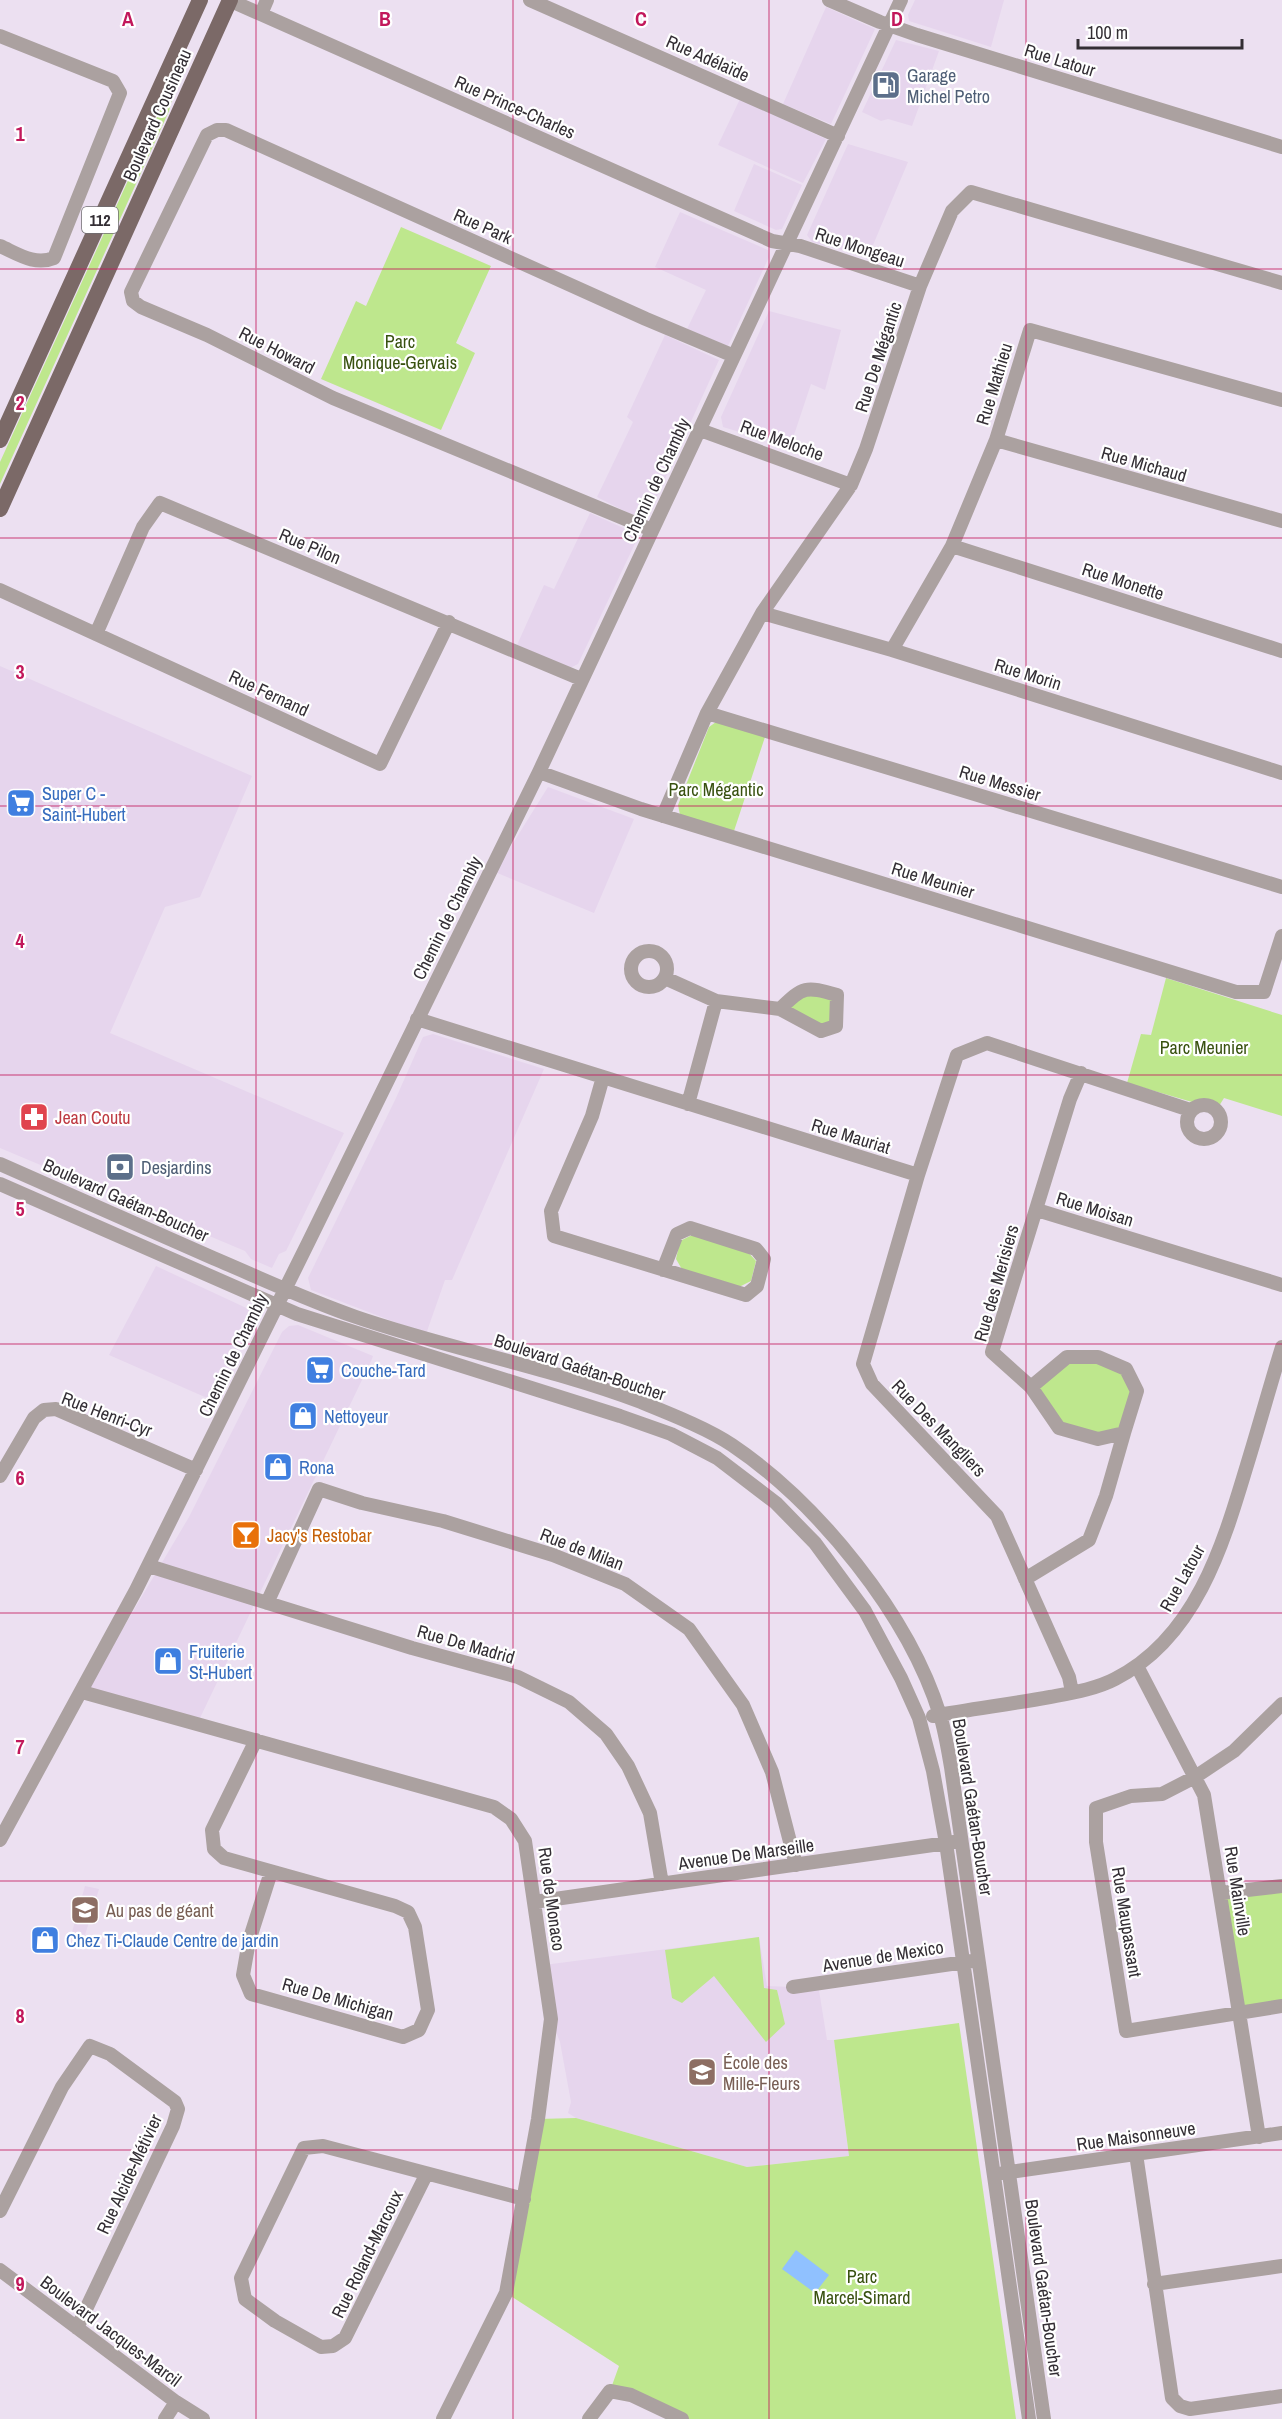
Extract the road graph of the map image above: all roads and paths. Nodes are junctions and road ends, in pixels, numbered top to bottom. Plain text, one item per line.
1 (200, 0) edge
2 (230, 0) edge
3 (267, 0) edge
4 (530, 0) edge
5 (830, 0) edge
6 (901, 0) edge
7 (261, 14) junction
8 (889, 25) junction
9 (0, 36) edge
10 (217, 130) joint
11 (838, 136) junction
12 (1282, 147) edge
13 (788, 244) junction
14 (0, 246) edge
15 (1282, 283) edge
16 (920, 286) junction
17 (734, 356) junction
18 (1282, 400) edge
19 (700, 430) junction
20 (2, 431) edge
21 (996, 440) junction
22 (851, 485) junction
23 (0, 509) edge
24 (1282, 522) edge
25 (652, 530) junction
26 (952, 546) junction
27 (0, 590) edge
28 (762, 613) junction
29 (448, 622) junction
30 (96, 634) junction
31 (892, 650) junction
32 (1282, 651) edge
33 (581, 679) junction
34 (707, 713) junction
35 (539, 772) junction
36 (1282, 772) edge
37 (663, 816) junction
38 (1282, 887) edge
39 (1282, 936) edge
40 (665, 978) dead end
41 (716, 1001) junction
42 (780, 1009) dead end
43 (417, 1019) junction
44 (1081, 1072) junction
45 (603, 1077) junction
46 (688, 1104) junction
47 (1190, 1110) dead end
48 (0, 1164) edge
49 (918, 1175) junction
50 (0, 1184) edge
51 (1037, 1210) junction
52 (663, 1270) junction
53 (1282, 1285) edge
54 (285, 1289) junction
55 (278, 1306) junction
56 (1282, 1347) edge
57 (1031, 1387) junction
58 (1124, 1433) junction
59 (196, 1470) junction
60 (0, 1476) edge
61 (149, 1566) junction
62 (1025, 1580) junction
63 (267, 1603) junction
64 (1137, 1666) junction
65 (81, 1692) junction
66 (1072, 1692) junction
67 (1282, 1704) edge
68 (940, 1714) junction
69 (919, 1718) junction
70 (256, 1740) junction
71 (1195, 1777) junction
72 (2, 1834) edge
73 (963, 1840) junction
74 (946, 1843) junction
75 (796, 1864) junction
76 (271, 1872) junction
77 (662, 1884) junction
78 (1282, 1886) edge
79 (1221, 1893) junction
80 (534, 1902) junction
81 (979, 1960) junction
82 (964, 1962) junction
83 (793, 1988) dead end
84 (1282, 2006) edge
85 (1240, 2012) junction
86 (1282, 2133) edge
87 (1259, 2136) junction
88 (1136, 2154) junction
89 (1010, 2172) junction
90 (995, 2174) junction
91 (426, 2175) junction
92 (524, 2199) junction
93 (0, 2211) edge
94 (1282, 2266) edge
95 (0, 2270) edge
96 (1154, 2284) junction
97 (77, 2328) junction
98 (1282, 2396) edge
99 (176, 2402) junction
100 (165, 2419) edge
101 (203, 2419) edge
102 (443, 2419) edge
103 (590, 2419) edge
104 (682, 2419) edge
105 (1029, 2419) edge
106 (1044, 2419) edge

1 - 20 main road, Boulevard Cousineau / 112
2 - 7 street, Rue Prince-Charles
2 - 23 main road, Boulevard Cousineau / 112
3 - 7 street
4 - 11 street, Rue Adélaïde
5 - 8 street, Rue Latour
6 - 8 street, Chemin de Chambly
7 - 13 street, Rue Prince-Charles
8 - 11 street, Chemin de Chambly
8 - 12 street, Rue Latour
9 - 14 street
10 - 17 street, Rue Park
10 - 25 street, Rue Howard
11 - 13 street, Chemin de Chambly
13 - 16 street, Rue Mongeau
13 - 17 street, Chemin de Chambly
15 - 16 street, Rue De Mégantic
16 - 22 street, Rue De Mégantic
17 - 19 street, Chemin de Chambly
18 - 21 street, Rue Mathieu
19 - 22 street, Rue Meloche
19 - 25 street, Chemin de Chambly
21 - 24 street, Rue Michaud
21 - 26 street, Rue Mathieu
22 - 28 street, Rue De Mégantic
25 - 33 street, Chemin de Chambly
26 - 31 street, Rue Mathieu
26 - 32 street, Rue Monette
27 - 30 street, Rue Fernand
28 - 31 street, Rue Morin
28 - 34 street, Rue De Mégantic
29 - 30 street, Rue Pilon
29 - 30 street, Rue Fernand
29 - 33 street, Rue Pilon
31 - 36 street, Rue Morin
33 - 35 street, Chemin de Chambly
34 - 37 street, Rue De Mégantic
34 - 38 street, Rue Messier
35 - 37 street, Rue Meunier
35 - 43 street, Chemin de Chambly
37 - 39 street, Rue Meunier
40 - 41 street
41 - 42 street
41 - 46 street
43 - 45 street, Rue Mauriat
43 - 54 street, Chemin de Chambly
44 - 47 street
44 - 49 street
44 - 51 street, Rue Moisan
45 - 46 street, Rue Mauriat
45 - 52 street
46 - 49 street, Rue Mauriat
48 - 54 street, Boulevard Gaétan-Boucher
49 - 62 street, Rue Des Mangliers
50 - 55 street, Boulevard Gaétan-Boucher
51 - 53 street, Rue Moisan
51 - 57 street, Rue des Merisiers
52 - 52 street
54 - 55 street, Chemin de Chambly
54 - 68 street, Boulevard Gaétan-Boucher
55 - 59 street, Chemin de Chambly
55 - 69 street, Boulevard Gaétan-Boucher
56 - 64 street, Rue Latour
57 - 58 street, Rue des Merisiers
57 - 58 street
58 - 62 street
59 - 60 street, Rue Henri-Cyr
59 - 61 street, Chemin de Chambly
61 - 63 street, Rue De Madrid
61 - 65 street, Chemin de Chambly
62 - 66 street, Rue Des Mangliers
63 - 75 street, Rue de Milan
63 - 77 street, Rue De Madrid
64 - 66 street, Rue Latour
64 - 71 street, Rue Mainville
65 - 70 street, Rue de Monaco
65 - 72 street, Chemin de Chambly
66 - 68 street, Rue Latour
67 - 71 street
68 - 69 street, Rue Latour
68 - 73 street, Boulevard Gaétan-Boucher
69 - 74 street, Boulevard Gaétan-Boucher
70 - 76 street, Rue De Michigan
70 - 80 street, Rue de Monaco
71 - 79 street, Rue Mainville
71 - 85 street, Rue Maupassant
73 - 74 street, Avenue De Marseille
73 - 81 street, Boulevard Gaétan-Boucher
74 - 75 street, Avenue De Marseille
74 - 82 street, Boulevard Gaétan-Boucher
75 - 77 street, Avenue De Marseille
76 - 76 street, Rue De Michigan
77 - 80 street, Avenue De Marseille
78 - 79 street
79 - 85 street, Rue Mainville
80 - 92 street, Rue de Monaco
81 - 82 street, Avenue de Mexico
81 - 89 street, Boulevard Gaétan-Boucher
82 - 83 street, Avenue de Mexico
82 - 90 street, Boulevard Gaétan-Boucher
84 - 85 street
85 - 87 street, Rue Mainville
86 - 87 street, Rue Maisonneuve
87 - 88 street, Rue Maisonneuve
88 - 89 street, Rue Maisonneuve
88 - 96 street
89 - 90 street, Rue Maisonneuve
89 - 106 street, Boulevard Gaétan-Boucher
90 - 105 street, Boulevard Gaétan-Boucher
91 - 91 street, Rue Roland-Marcoux
91 - 92 street, Rue Roland-Marcoux
92 - 102 street, Rue de Monaco
93 - 97 street, Rue Alcide-Métivier
94 - 96 street
95 - 97 street, Boulevard Jacques-Marcil
96 - 98 street
97 - 99 street, Boulevard Jacques-Marcil
99 - 100 street
99 - 101 street, Boulevard Jacques-Marcil
103 - 104 street

